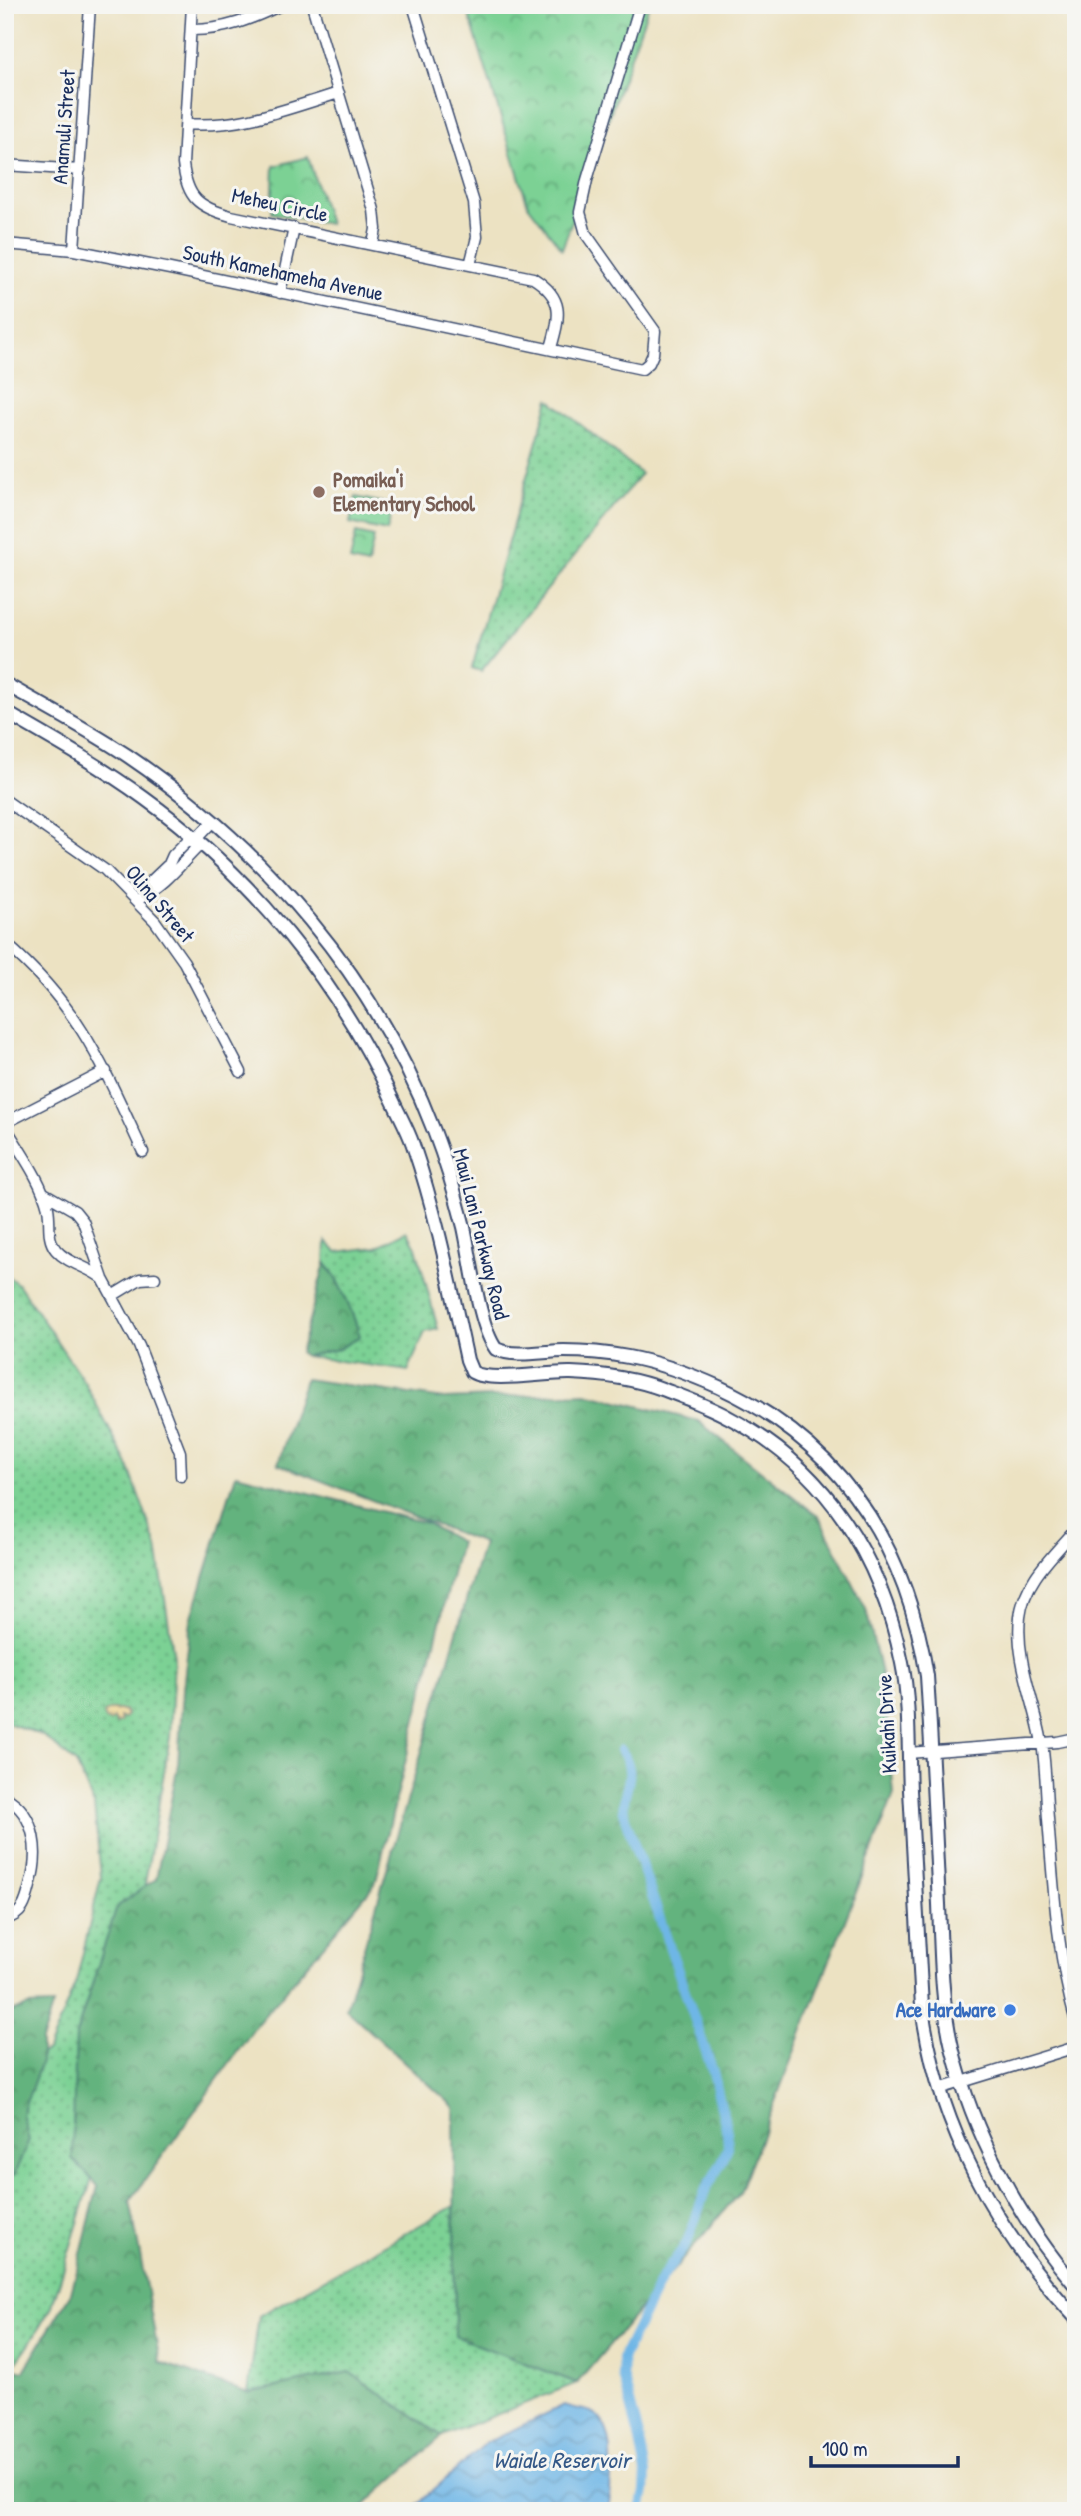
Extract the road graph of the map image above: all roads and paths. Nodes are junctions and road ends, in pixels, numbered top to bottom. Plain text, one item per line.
1 (90, 5) edge
2 (192, 5) edge
3 (281, 5) edge
4 (312, 5) edge
5 (413, 5) edge
6 (640, 5) edge
7 (192, 30) junction
8 (338, 93) junction
9 (186, 124) junction
10 (5, 165) edge
11 (80, 170) junction
12 (294, 228) junction
13 (5, 244) edge
14 (373, 244) junction
15 (74, 250) junction
16 (470, 264) junction
17 (280, 293) junction
18 (551, 348) junction
19 (5, 684) edge
20 (5, 712) edge
21 (5, 800) edge
22 (213, 821) junction
23 (195, 840) junction
24 (140, 899) junction
25 (5, 943) edge
26 (106, 1071) junction
27 (241, 1072) dead end
28 (5, 1124) edge
29 (143, 1152) dead end
30 (44, 1193) junction
31 (155, 1278) dead end
32 (103, 1279) junction
33 (112, 1296) junction
34 (496, 1349) joint
35 (472, 1372) joint
36 (180, 1476) dead end
37 (1076, 1529) edge
38 (1076, 1738) edge
39 (1042, 1743) junction
40 (931, 1752) junction
41 (908, 1754) junction
42 (5, 1797) edge
43 (5, 1919) edge
44 (1076, 2022) edge
45 (1076, 2047) edge
46 (962, 2080) junction
47 (939, 2089) junction
48 (1076, 2286) edge
49 (1076, 2318) edge

1 - 11 street, Anamuli Street
2 - 7 street, Meheu Circle
3 - 7 street
4 - 8 street
5 - 16 street
6 - 18 street, South Kamehameha Avenue
7 - 9 street, Meheu Circle
8 - 9 street
8 - 14 street
9 - 12 street, Meheu Circle
10 - 11 street
11 - 15 street, Anamuli Street
12 - 14 street, Meheu Circle
12 - 17 street
13 - 15 street, South Kamehameha Avenue
14 - 16 street, Meheu Circle
15 - 17 street, South Kamehameha Avenue
16 - 18 street, Meheu Circle
17 - 18 street, South Kamehameha Avenue
19 - 22 main road, Maui Lani Parkway Road
20 - 23 main road, Maui Lani Parkway Road
21 - 24 street, Olina Street
22 - 23 street
22 - 34 main road, Maui Lani Parkway Road
23 - 24 street
23 - 35 main road, Maui Lani Parkway Road
24 - 27 street, Olina Street
25 - 26 street
26 - 28 street
26 - 29 street
28 - 30 street
30 - 32 street
30 - 32 street
31 - 33 street
32 - 33 street
33 - 36 street
34 - 40 main road, Kuikahi Drive
35 - 41 main road, Kuikahi Drive
37 - 39 street
38 - 39 street
39 - 40 street
39 - 44 street
40 - 41 street
40 - 46 main road, Kuikahi Drive
41 - 47 main road, Kuikahi Drive
42 - 43 street
45 - 46 street
46 - 47 street
46 - 48 main road, Kuikahi Drive
47 - 49 main road, Kuikahi Drive

